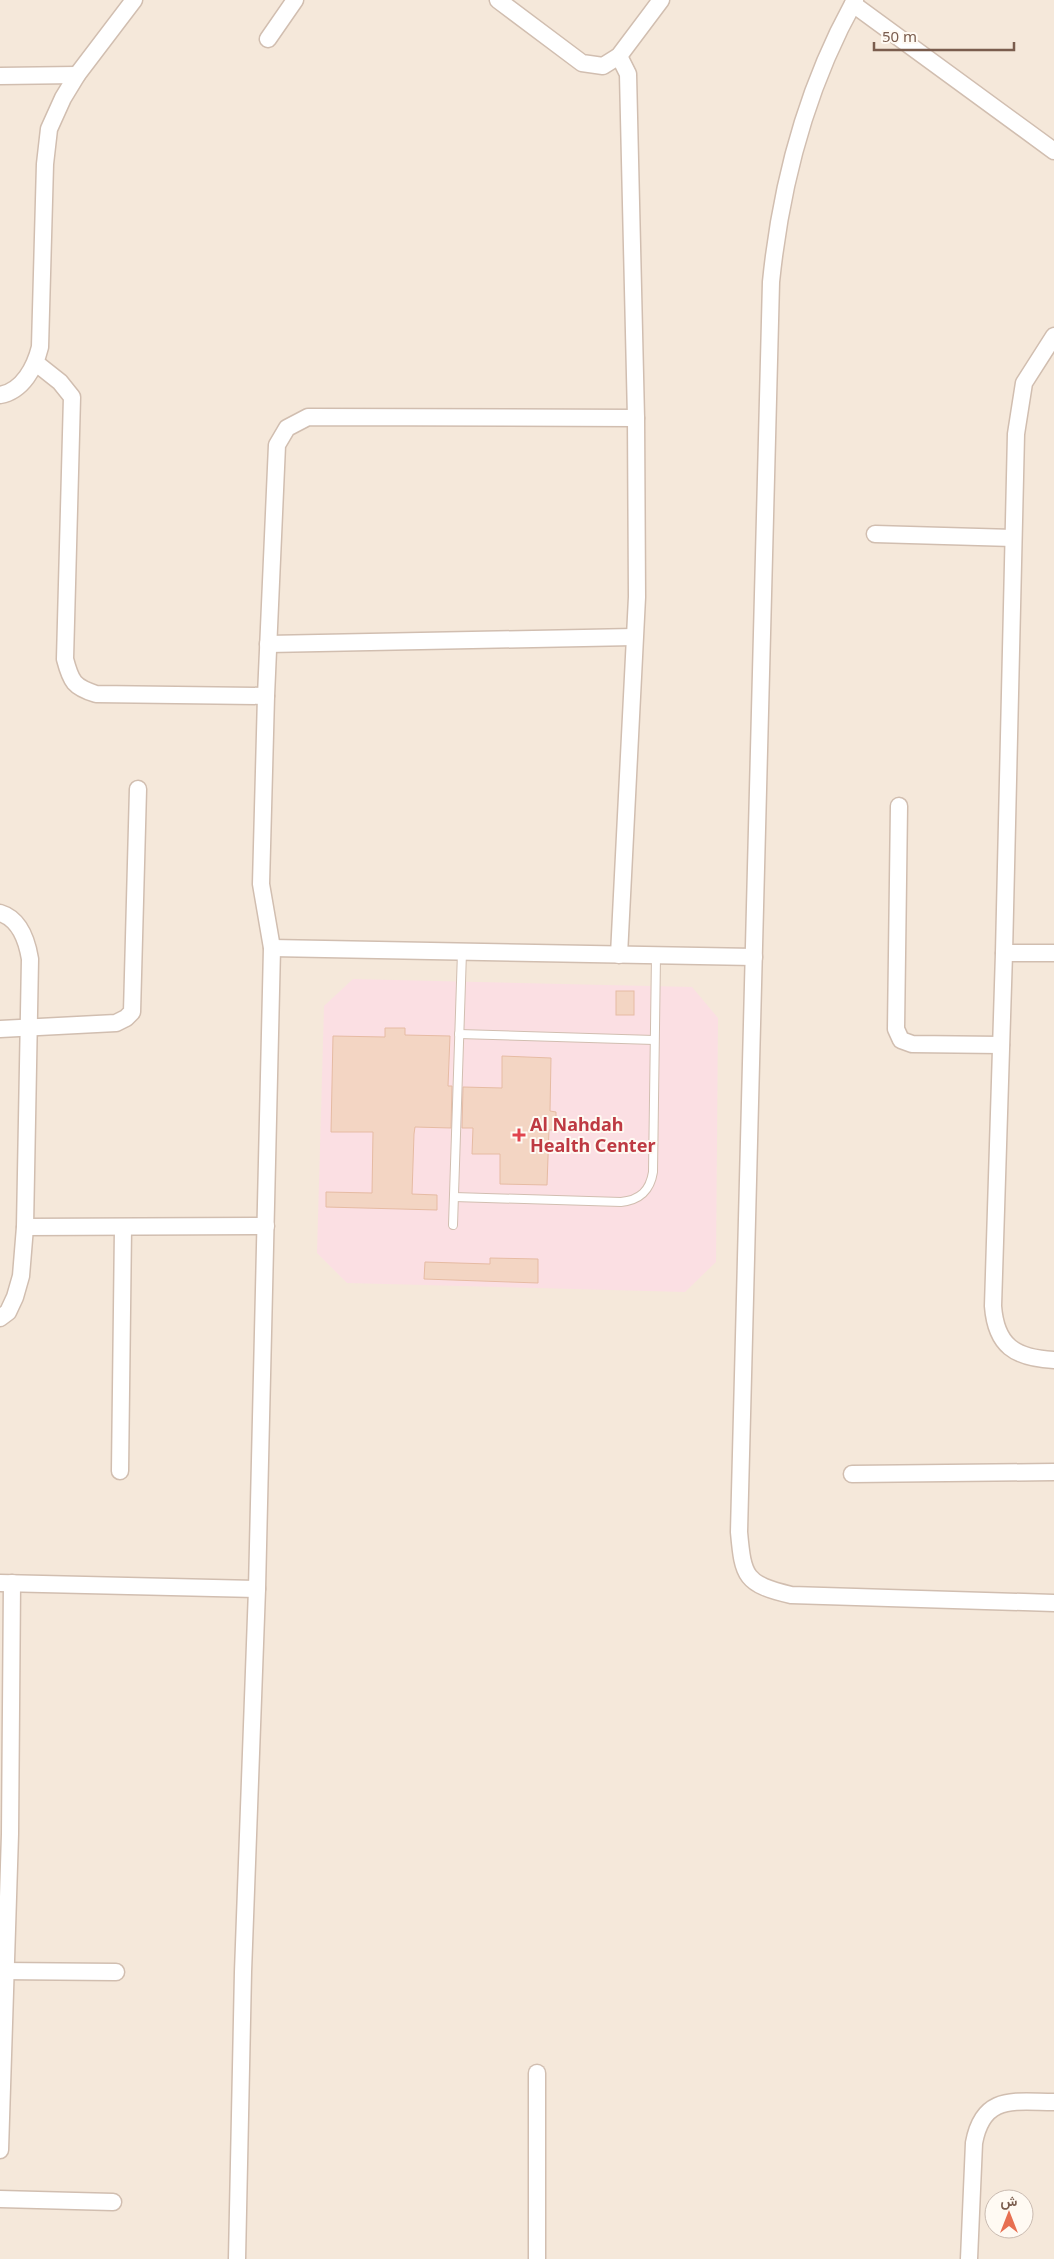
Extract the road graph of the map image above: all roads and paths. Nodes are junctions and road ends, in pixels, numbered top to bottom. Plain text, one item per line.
1 (134, 0) edge
2 (294, 0) edge
3 (498, 0) edge
4 (661, 0) edge
5 (854, 2) edge
6 (268, 39) dead end
7 (619, 56) junction
8 (77, 75) junction
9 (0, 76) edge
10 (1054, 151) edge
11 (1054, 336) edge
12 (36, 363) junction
13 (0, 395) edge
14 (636, 418) junction
15 (875, 534) dead end
16 (1014, 538) junction
17 (634, 637) junction
18 (268, 644) junction
19 (266, 696) junction
20 (138, 789) dead end
21 (899, 806) dead end
22 (0, 913) edge
23 (272, 948) junction
24 (462, 952) junction
25 (1004, 953) junction
26 (1054, 953) edge
27 (619, 955) junction
28 (656, 956) junction
29 (754, 958) junction
30 (0, 1028) edge
31 (30, 1028) junction
32 (459, 1034) junction
33 (654, 1040) junction
34 (1001, 1045) junction
35 (454, 1197) junction
36 (453, 1225) dead end
37 (266, 1226) junction
38 (25, 1227) junction
39 (123, 1228) junction
40 (0, 1318) edge
41 (1054, 1360) edge
42 (120, 1471) dead end
43 (1054, 1472) edge
44 (852, 1474) dead end
45 (6, 1583) edge
46 (257, 1589) junction
47 (1054, 1603) edge
48 (5, 1834) edge
49 (3, 1971) edge
50 (116, 1972) dead end
51 (537, 2073) dead end
52 (1054, 2102) edge
53 (0, 2150) edge
54 (0, 2199) edge
55 (113, 2202) dead end
56 (237, 2259) edge
57 (536, 2259) edge
58 (969, 2259) edge

1 - 8 street
2 - 6 street
3 - 7 street
4 - 7 street
5 - 10 street
5 - 29 street
7 - 14 street
8 - 9 street
8 - 12 street
11 - 16 street
12 - 13 street
12 - 19 street
14 - 17 street
14 - 18 street
15 - 16 street
16 - 25 street
17 - 18 street
17 - 27 street
18 - 19 street
19 - 23 street
20 - 31 street
21 - 34 street
22 - 31 street
23 - 24 street
23 - 37 street
24 - 27 street
24 - 32 lane
25 - 26 street
25 - 34 street
27 - 28 street
28 - 29 street
28 - 33 lane
29 - 47 street
30 - 31 street
31 - 38 street
32 - 33 lane
32 - 35 lane
33 - 35 lane
34 - 41 street
35 - 36 lane
37 - 39 street
37 - 46 street
38 - 39 street
38 - 40 street
39 - 42 street
43 - 44 street
45 - 46 street
45 - 48 street
46 - 56 street
48 - 49 street
49 - 50 street
49 - 53 street
51 - 57 street
52 - 58 street
54 - 55 street

